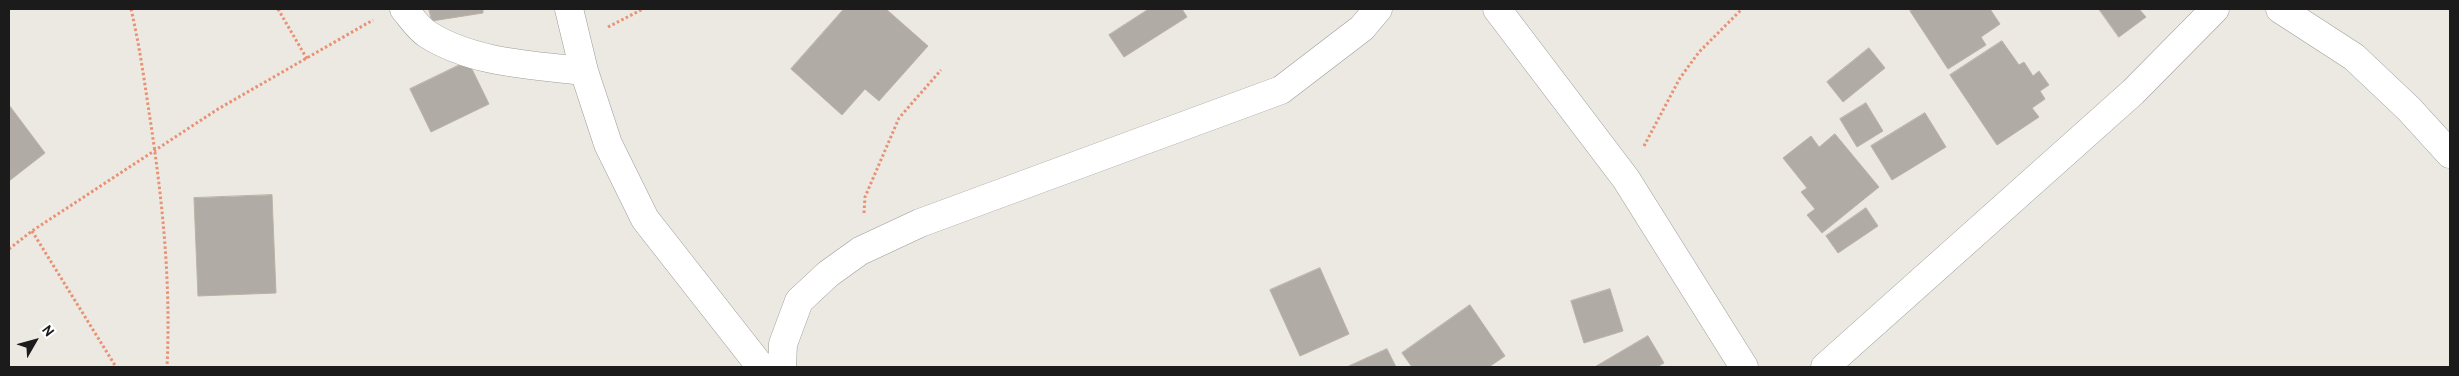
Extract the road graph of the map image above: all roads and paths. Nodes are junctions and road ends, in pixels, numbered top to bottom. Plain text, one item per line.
1 (131, 9) edge
2 (278, 9) edge
3 (404, 9) edge
4 (569, 9) edge
5 (1378, 9) edge
6 (1498, 9) edge
7 (1742, 9) edge
8 (2216, 9) edge
9 (2280, 9) edge
10 (378, 18) dead end
11 (306, 59) junction
12 (941, 70) dead end
13 (584, 71) junction
14 (154, 149) junction
15 (2450, 154) edge
16 (1626, 180) junction
17 (32, 231) junction
18 (9, 249) edge
19 (860, 251) junction
20 (116, 367) edge
21 (168, 367) edge
22 (761, 367) edge
23 (782, 367) edge
24 (1744, 367) edge
25 (1825, 367) edge

1 - 14 path
2 - 11 path
3 - 13 street
4 - 13 street
5 - 19 street
6 - 16 street
7 - 16 path
8 - 25 street
9 - 15 street
10 - 11 path
11 - 14 path
12 - 19 path
13 - 22 street
14 - 17 path
14 - 21 path
16 - 24 street
17 - 18 path
17 - 20 path
19 - 23 street

